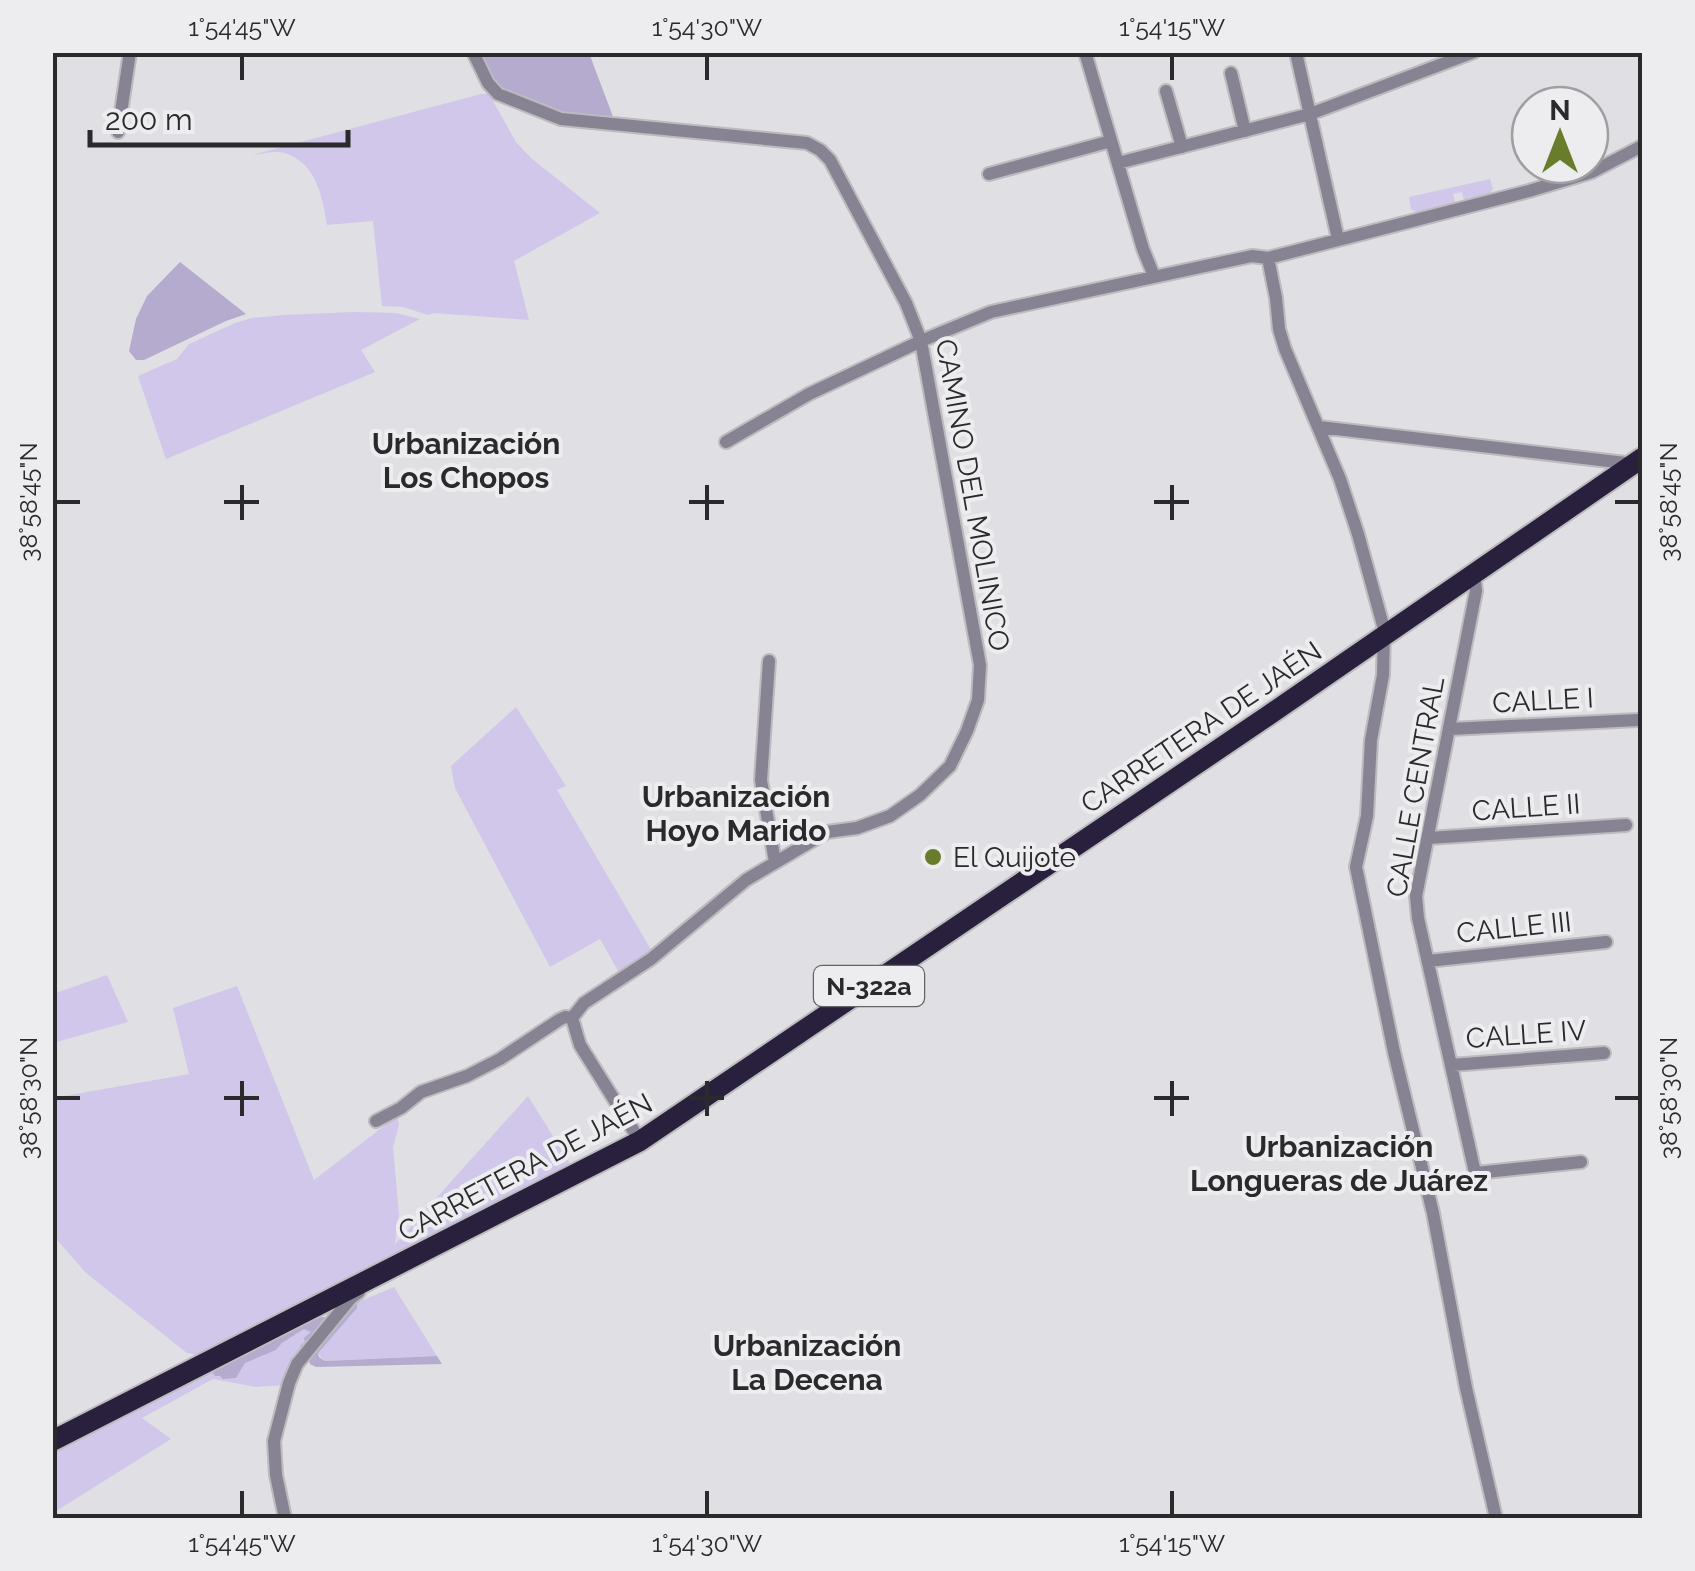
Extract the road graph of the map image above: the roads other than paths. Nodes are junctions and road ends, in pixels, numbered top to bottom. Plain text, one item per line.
1 (130, 52) edge
2 (472, 52) edge
3 (1085, 52) edge
4 (1474, 52) edge
5 (1297, 57) dead end
6 (1230, 74) dead end
7 (1166, 91) dead end
8 (1310, 114) junction
9 (1246, 131) junction
10 (118, 132) dead end
11 (1111, 140) junction
12 (1182, 146) junction
13 (1642, 146) edge
14 (1118, 163) junction
15 (989, 174) dead end
16 (1338, 239) junction
17 (1268, 258) junction
18 (1154, 276) junction
19 (922, 341) junction
20 (1318, 427) junction
21 (726, 442) dead end
22 (1638, 461) edge
23 (1474, 572) junction
24 (1384, 636) junction
25 (769, 661) dead end
26 (1638, 720) dead end
27 (1450, 730) junction
28 (1626, 825) dead end
29 (1428, 838) junction
30 (776, 862) junction
31 (1606, 942) dead end
32 (1428, 961) junction
33 (572, 1018) junction
34 (1604, 1054) dead end
35 (1452, 1065) junction
36 (376, 1120) dead end
37 (640, 1141) junction
38 (1582, 1162) dead end
39 (381, 1275) junction
40 (52, 1441) edge
41 (285, 1518) edge
42 (1496, 1518) edge

1 - 10 street
2 - 19 street, CAMINO DEL MOLINICO
3 - 11 street
4 - 8 street
5 - 8 street
6 - 9 street
7 - 12 street
8 - 9 street
8 - 16 street
9 - 12 street
11 - 14 street
11 - 15 street
12 - 14 street
13 - 16 street
14 - 18 street
16 - 17 street
17 - 18 street
17 - 20 street
18 - 19 street
19 - 21 street
19 - 30 street, CAMINO DEL MOLINICO
20 - 22 street
20 - 24 street
22 - 23 highway, CARRETERA DE JAÉN / N-322a
23 - 24 highway, CARRETERA DE JAÉN / N-322a
23 - 27 street, CALLE CENTRAL
24 - 37 highway, CARRETERA DE JAÉN / N-322a
24 - 42 street
25 - 30 street
26 - 27 street, CALLE I
27 - 29 street, CALLE CENTRAL
28 - 29 street, CALLE II
29 - 32 street, CALLE CENTRAL
30 - 33 street, CAMINO DEL MOLINICO
31 - 32 street, CALLE III
32 - 35 street, CALLE CENTRAL
33 - 36 street, CAMINO DEL MOLINICO
33 - 37 street
34 - 35 street, CALLE IV
35 - 38 street, CALLE CENTRAL
37 - 39 highway, CARRETERA DE JAÉN / N-322a
39 - 40 highway, CARRETERA DE JAÉN / N-322a
39 - 41 street

